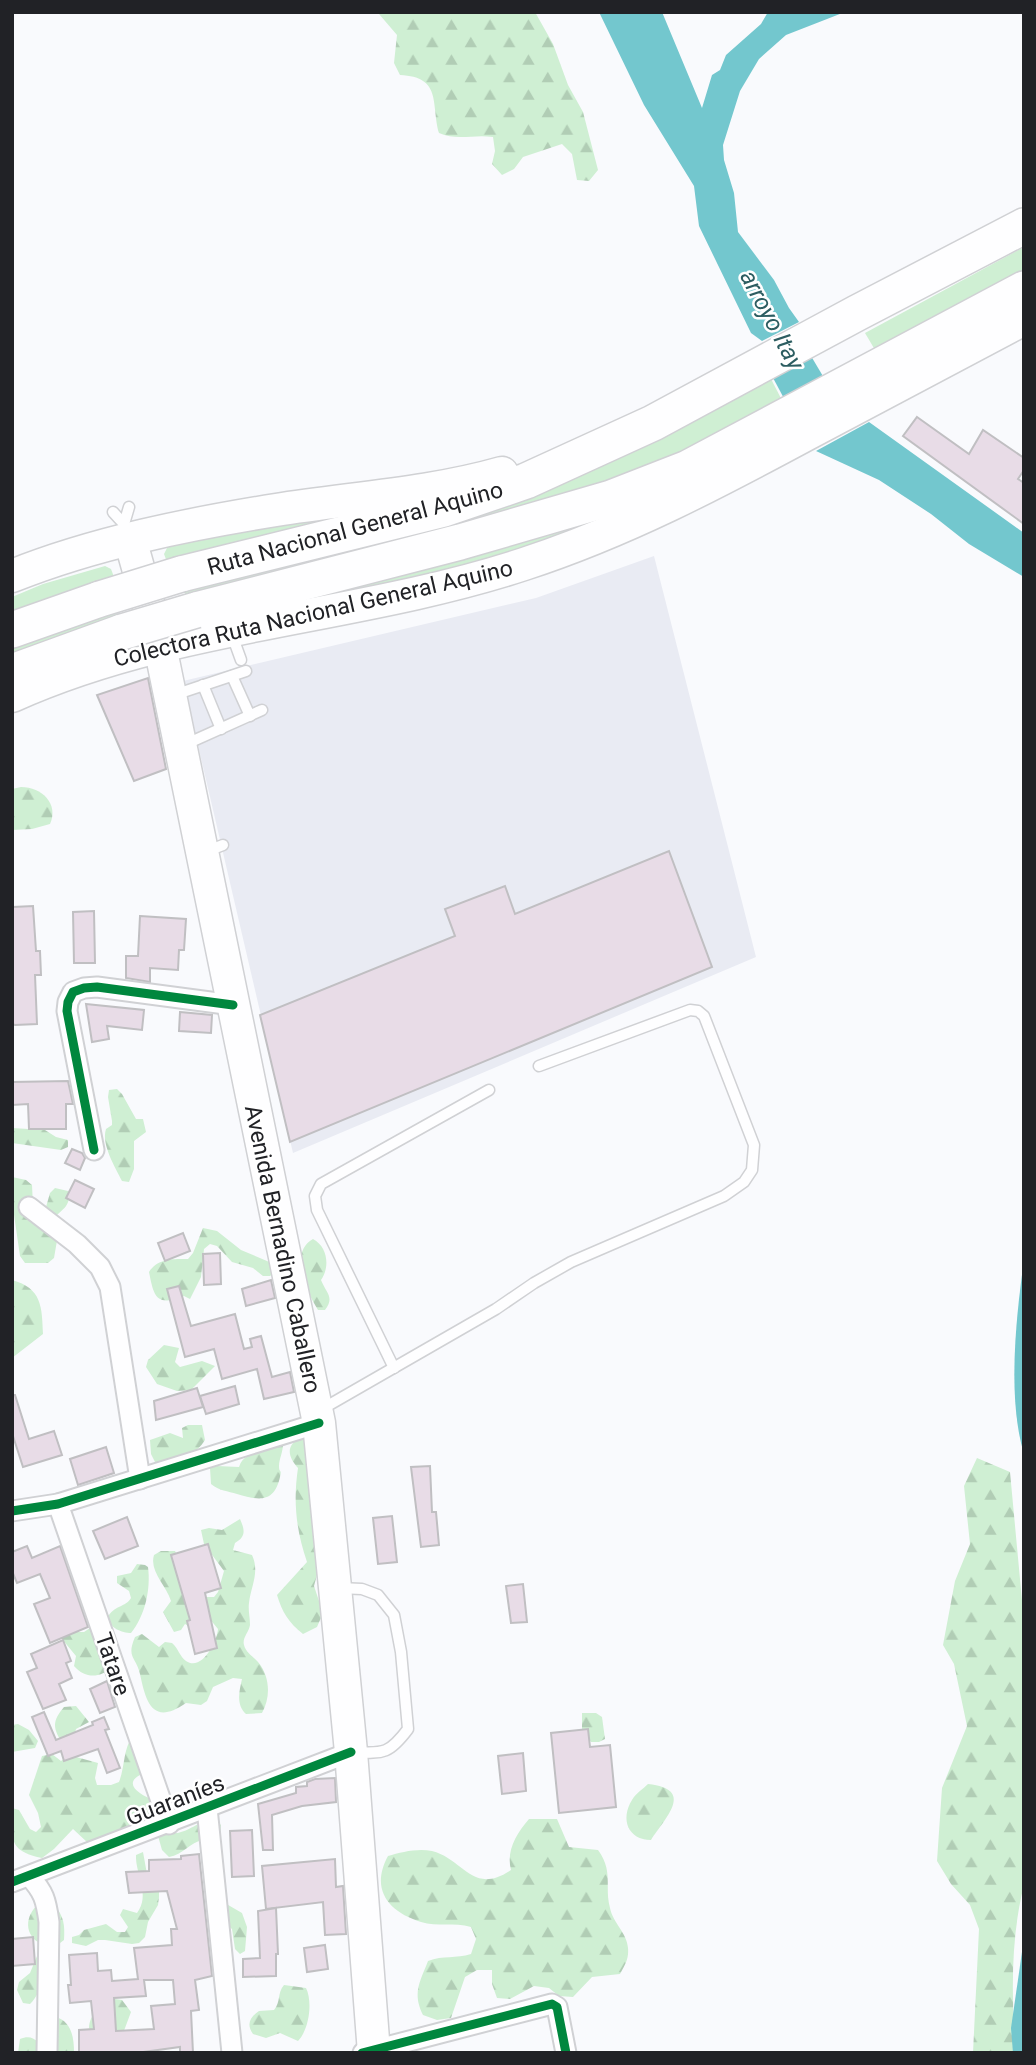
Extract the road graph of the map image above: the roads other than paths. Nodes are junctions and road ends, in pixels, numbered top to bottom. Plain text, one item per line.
1 (1024, 226) edge
2 (1024, 289) edge
3 (1024, 318) edge
4 (755, 369) junction
5 (891, 375) junction
6 (792, 428) junction
7 (128, 507) dead end
8 (113, 512) dead end
9 (129, 538) junction
10 (12, 576) edge
11 (12, 590) edge
12 (12, 631) edge
13 (160, 646) junction
14 (12, 671) edge
15 (246, 671) dead end
16 (232, 676) junction
17 (204, 685) junction
18 (12, 696) edge
19 (178, 698) junction
20 (262, 710) dead end
21 (250, 716) junction
22 (221, 729) junction
23 (187, 739) junction
24 (233, 1005) junction
25 (539, 1066) dead end
26 (489, 1090) dead end
27 (94, 1150) dead end
28 (29, 1207) dead end
29 (394, 1368) junction
30 (318, 1417) junction
31 (140, 1479) junction
32 (58, 1504) junction
33 (12, 1511) edge
34 (335, 1588) junction
35 (351, 1752) junction
36 (207, 1808) junction
37 (169, 1824) junction
38 (20, 1879) edge
39 (370, 2052) edge
40 (47, 2053) edge
41 (233, 2053) edge
42 (566, 2053) edge

1 - 4 highway, Ruta Nacional General Aquino
2 - 5 highway, Ruta Nacional General Aquino
3 - 5 main road
4 - 9 main road
4 - 12 highway, Ruta Nacional General Aquino, bridge
5 - 6 highway, Ruta Nacional General Aquino
6 - 13 main road, Colectora Ruta Nacional General Aquino
6 - 14 highway, Ruta Nacional General Aquino, bridge
7 - 9 lane
8 - 9 lane
9 - 10 main road
9 - 11 main road
9 - 13 main road, Avenida Bernadino Caballero
13 - 18 main road, Colectora Ruta Nacional General Aquino
13 - 19 main road, Avenida Bernadino Caballero
15 - 16 lane
16 - 17 lane
16 - 21 lane
17 - 19 lane
17 - 22 lane
19 - 23 main road, Avenida Bernadino Caballero
20 - 21 lane
21 - 22 lane
22 - 23 lane
23 - 24 main road, Avenida Bernadino Caballero
24 - 27 street
24 - 30 main road, Avenida Bernadino Caballero
25 - 29 lane
26 - 29 lane
28 - 31 street
29 - 30 lane
30 - 31 street
30 - 34 main road, Avenida Bernadino Caballero
31 - 32 street
32 - 33 street
32 - 37 street, Tatare
34 - 35 main road, Avenida Bernadino Caballero
34 - 35 lane
35 - 36 street, Guaraníes
35 - 39 main road, Avenida Bernadino Caballero
36 - 37 street, Guaraníes
36 - 41 street
37 - 38 street, Guaraníes
38 - 40 street
39 - 42 street

